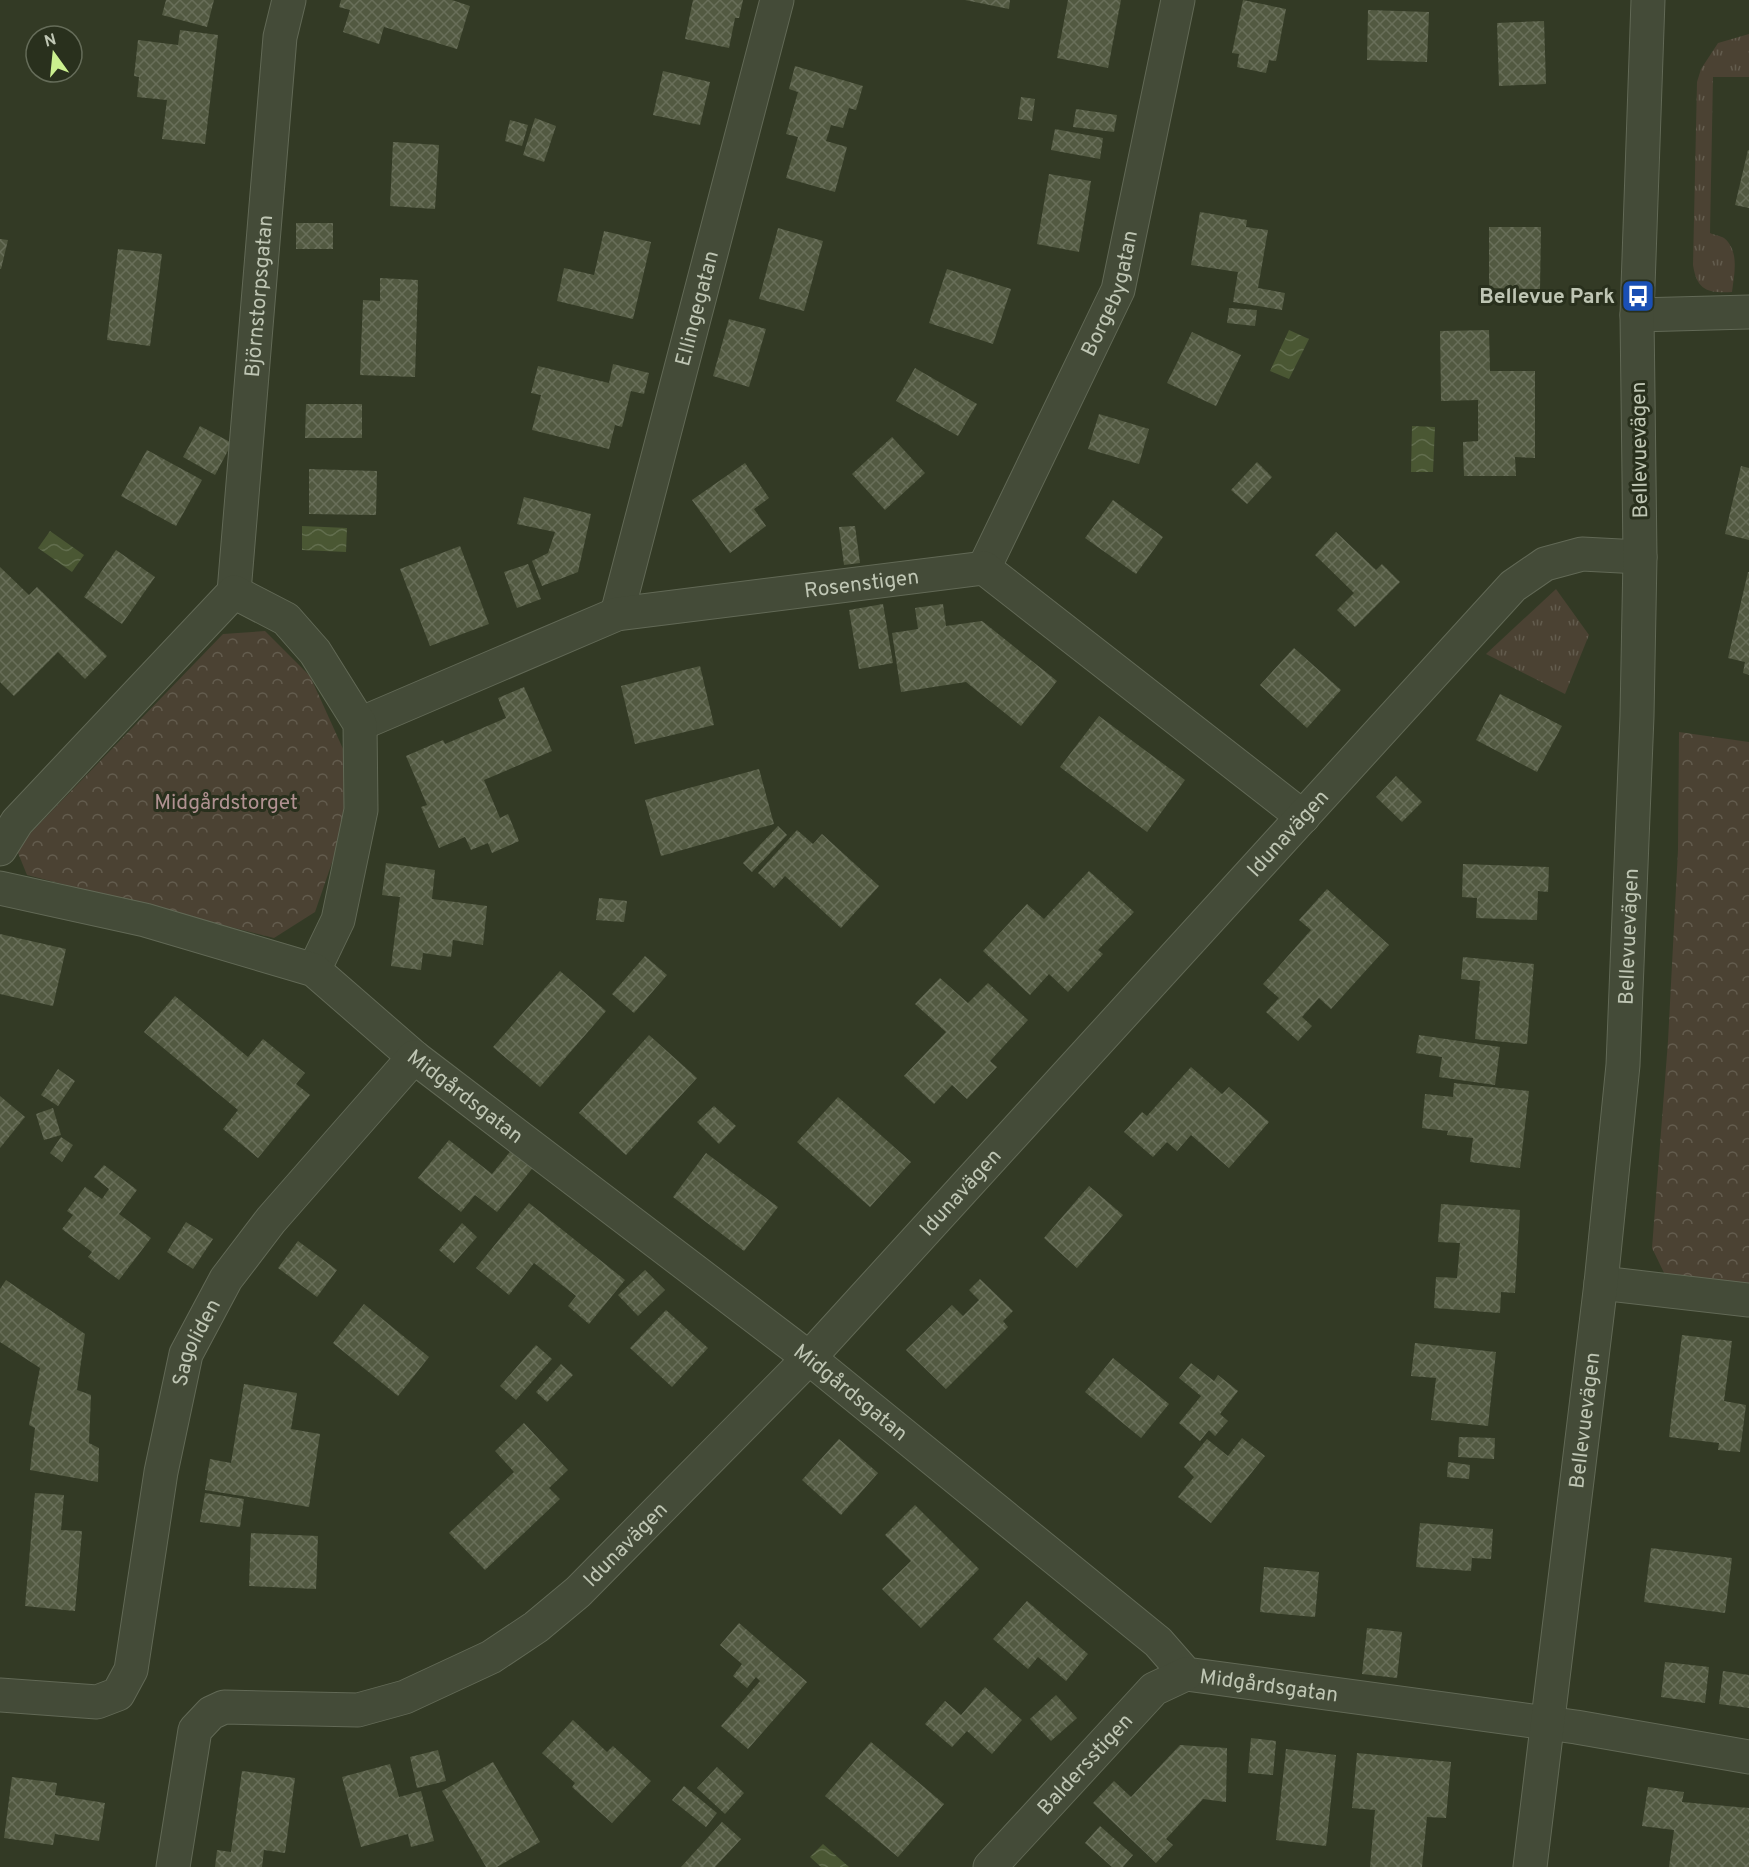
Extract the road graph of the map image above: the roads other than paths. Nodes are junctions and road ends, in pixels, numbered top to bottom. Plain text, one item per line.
1 (289, 0) edge
2 (777, 0) edge
3 (1178, 0) edge
4 (1648, 0) edge
5 (1749, 312) edge
6 (1637, 315) junction
7 (1640, 557) junction
8 (984, 568) junction
9 (234, 592) junction
10 (617, 614) junction
11 (360, 724) junction
12 (1303, 817) junction
13 (0, 849) edge
14 (0, 888) edge
15 (314, 970) junction
16 (414, 1057) junction
17 (1601, 1283) junction
18 (1749, 1300) edge
19 (809, 1359) junction
20 (1186, 1674) junction
21 (0, 1695) edge
22 (1547, 1724) junction
23 (1749, 1757) edge
24 (172, 1867) edge
25 (990, 1867) edge
26 (1530, 1867) edge

1 - 9 street, Björnstorpsgatan
2 - 10 street, Ellingegatan
3 - 8 street, Borgebygatan
4 - 6 street, Bellevuevägen
5 - 6 street
6 - 7 street, Bellevuevägen
7 - 12 street, Idunavägen
7 - 17 street, Bellevuevägen
8 - 10 street, Rosenstigen
8 - 12 street
9 - 11 street
9 - 13 street
10 - 11 street, Rosenstigen
11 - 15 street
12 - 19 street, Idunavägen
14 - 15 street, Midgårdsgatan
15 - 16 street, Midgårdsgatan
16 - 19 street, Midgårdsgatan
16 - 21 street, Sagoliden
17 - 18 street
17 - 22 street, Bellevuevägen
19 - 20 street, Midgårdsgatan
19 - 24 street, Idunavägen
20 - 22 street, Midgårdsgatan
20 - 25 street, Baldersstigen
22 - 23 street, Midgårdsgatan
22 - 26 street, Bellevuevägen

